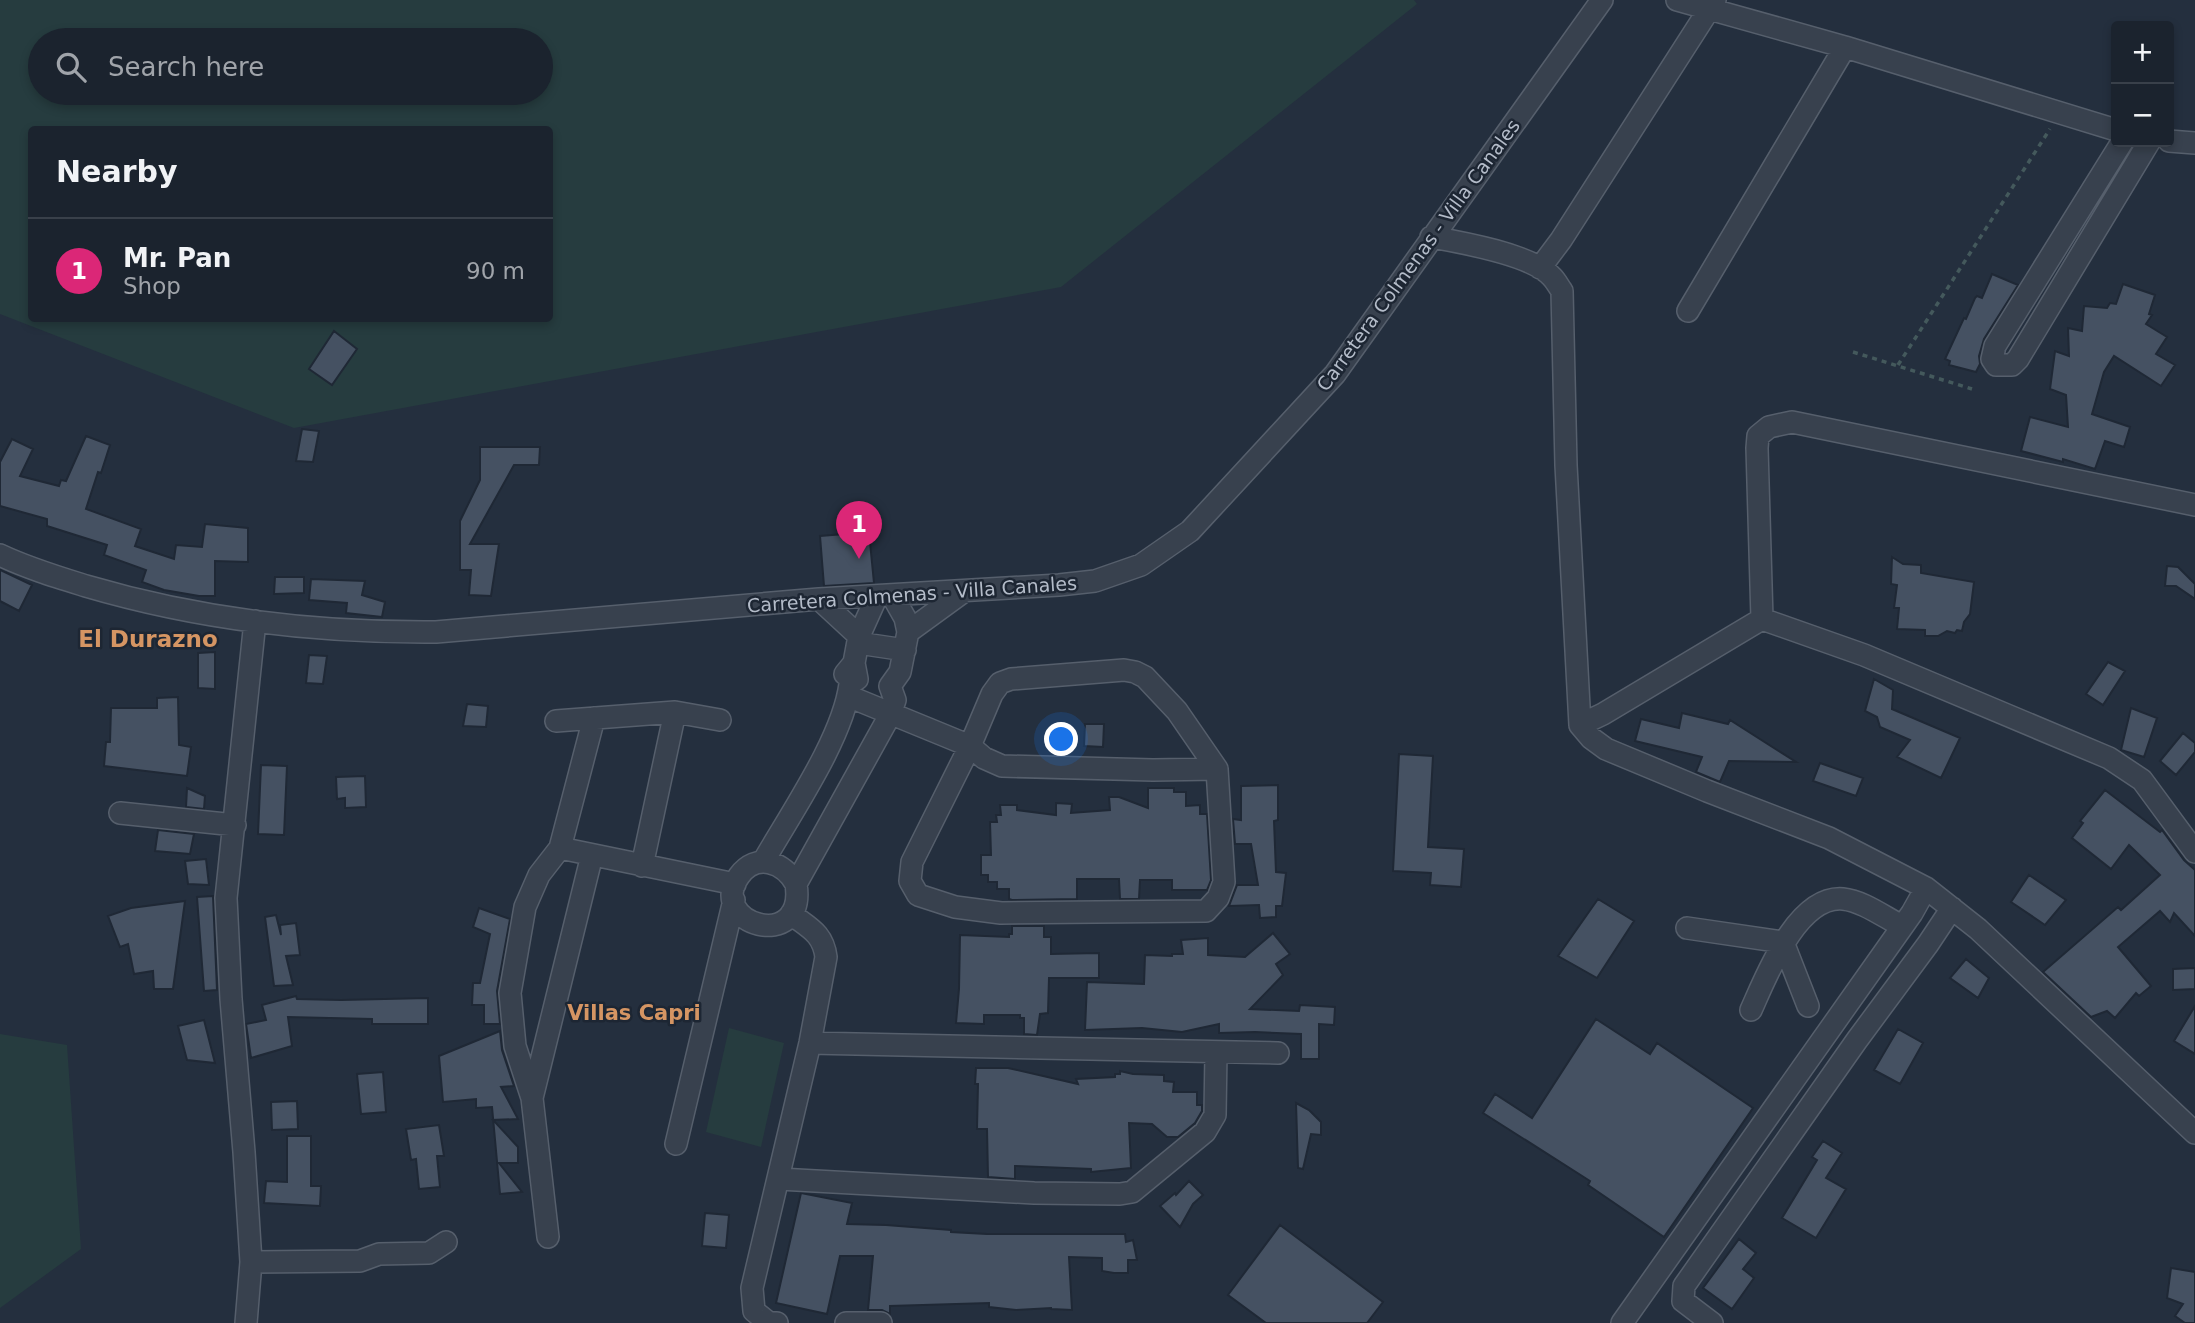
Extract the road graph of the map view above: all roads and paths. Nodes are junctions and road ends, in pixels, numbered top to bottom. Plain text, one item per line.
1 (1677, 0) edge
2 (1604, 1) edge
3 (1713, 4) edge
4 (1845, 47) junction
5 (2060, 112) junction
6 (2111, 128) edge
7 (2174, 142) edge
8 (2195, 144) edge
9 (2119, 147) edge
10 (2146, 147) edge
11 (1431, 237) junction
12 (1540, 268) junction
13 (1688, 311) dead end
14 (1853, 352) dead end
15 (1898, 365) junction
16 (1972, 389) dead end
17 (2195, 505) edge
18 (0, 555) edge
19 (963, 592) junction
20 (885, 596) junction
21 (819, 599) junction
22 (1762, 619) junction
23 (255, 621) junction
24 (906, 641) junction
25 (854, 665) junction
26 (892, 708) junction
27 (675, 712) junction
28 (594, 718) junction
29 (720, 720) dead end
30 (556, 721) dead end
31 (1580, 725) junction
32 (970, 746) junction
33 (1217, 769) junction
34 (120, 813) dead end
35 (234, 825) junction
36 (561, 848) junction
37 (2195, 852) edge
38 (592, 855) junction
39 (763, 862) junction
40 (642, 866) junction
41 (796, 884) junction
42 (1926, 888) junction
43 (734, 892) junction
44 (1952, 908) junction
45 (791, 914) junction
46 (1902, 926) junction
47 (1687, 928) dead end
48 (1783, 942) junction
49 (1808, 1006) dead end
50 (1751, 1010) dead end
51 (810, 1043) junction
52 (1216, 1052) junction
53 (1278, 1052) dead end
54 (532, 1098) junction
55 (2195, 1133) edge
56 (676, 1144) dead end
57 (779, 1179) junction
58 (548, 1237) dead end
59 (446, 1241) dead end
60 (251, 1262) junction
61 (246, 1323) edge
62 (777, 1323) edge
63 (848, 1323) edge
64 (881, 1323) edge
65 (1622, 1323) edge
66 (1712, 1323) edge

1 - 3 street
2 - 11 street, Carretera Colmenas - Villa Canales
3 - 4 street
3 - 12 street
4 - 5 street
4 - 13 street
5 - 6 street
5 - 15 path
7 - 8 street
9 - 10 street
11 - 12 street
11 - 19 street, Carretera Colmenas - Villa Canales
12 - 31 street
14 - 15 path
15 - 16 path
17 - 22 street
18 - 23 street, Carretera Colmenas - Villa Canales
19 - 20 street, Carretera Colmenas - Villa Canales
19 - 24 street
20 - 21 street, Carretera Colmenas - Villa Canales
20 - 24 street
20 - 25 street
21 - 23 street, Carretera Colmenas - Villa Canales
21 - 25 street
22 - 31 street
22 - 37 street
23 - 35 street
24 - 25 street
24 - 26 street
25 - 26 street
25 - 39 street
26 - 32 street
26 - 41 street
27 - 28 street
27 - 29 street
27 - 40 street
28 - 30 street
28 - 36 street
31 - 42 street
32 - 33 street
32 - 33 street
32 - 33 street
34 - 35 street
35 - 60 street
36 - 38 street
36 - 54 street
38 - 40 street
38 - 54 street
39 - 41 street
39 - 43 street
40 - 43 street
41 - 45 street
42 - 44 street
42 - 46 street
43 - 45 street
43 - 56 street
44 - 55 street
44 - 66 street
45 - 51 street
46 - 48 street
46 - 65 street
47 - 48 street
48 - 49 street
48 - 50 street
51 - 52 street
51 - 57 street
52 - 53 street
52 - 57 street
54 - 58 street
57 - 62 street
59 - 60 street
60 - 61 street
63 - 64 street

